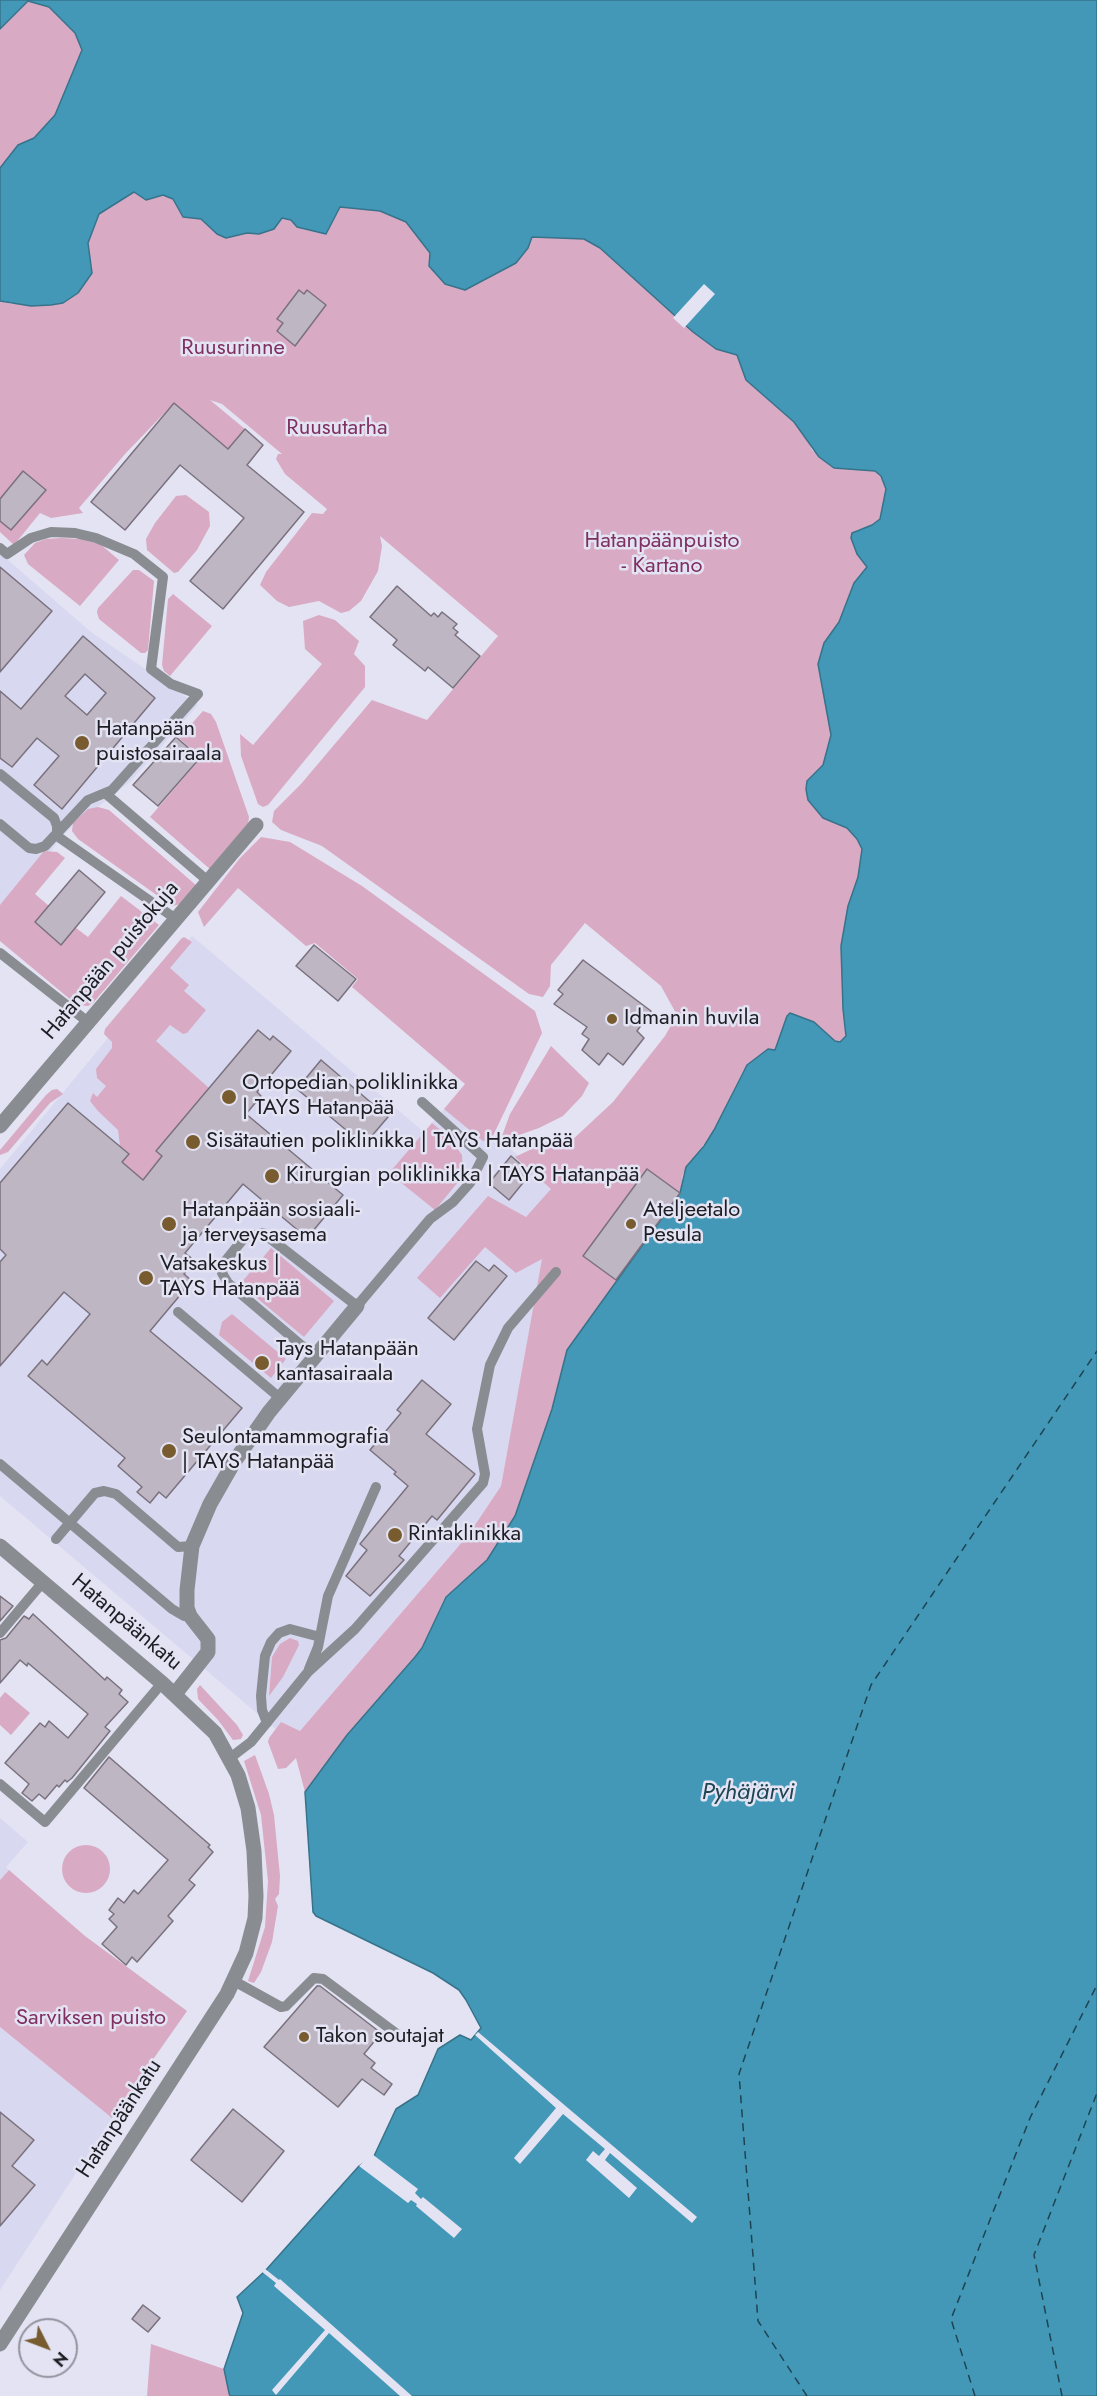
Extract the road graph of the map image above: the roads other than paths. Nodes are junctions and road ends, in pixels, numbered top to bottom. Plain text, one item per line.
1 (0, 548) edge
2 (0, 774) edge
3 (105, 793) junction
4 (0, 824) edge
5 (256, 825) dead end
6 (57, 836) junction
7 (208, 881) junction
8 (177, 919) junction
9 (0, 953) edge
10 (88, 1022) junction
11 (422, 1102) dead end
12 (0, 1126) edge
13 (556, 1272) dead end
14 (357, 1306) junction
15 (178, 1312) dead end
16 (314, 1356) junction
17 (280, 1398) junction
18 (0, 1464) edge
19 (376, 1487) dead end
20 (69, 1523) junction
21 (56, 1539) dead end
22 (0, 1546) edge
23 (192, 1546) junction
24 (43, 1582) junction
25 (190, 1616) junction
26 (0, 1633) edge
27 (320, 1636) junction
28 (308, 1672) junction
29 (162, 1683) junction
30 (176, 1694) junction
31 (267, 1723) junction
32 (230, 1758) junction
33 (0, 1784) edge
34 (234, 1981) junction
35 (397, 2034) dead end
36 (0, 2344) edge

1 - 3 lane
2 - 6 lane
3 - 6 lane
3 - 7 lane
4 - 6 lane
5 - 7 street, Hatanpään puistokuja
6 - 8 lane
7 - 8 street, Hatanpään puistokuja
8 - 10 street, Hatanpään puistokuja
9 - 10 lane
10 - 12 street, Hatanpään puistokuja
11 - 14 lane
13 - 28 lane
14 - 16 street
14 - 16 lane
15 - 17 lane
16 - 17 street
17 - 23 street
18 - 20 lane
19 - 27 lane
20 - 21 lane
20 - 23 lane
20 - 25 lane
22 - 24 street, Hatanpäänkatu
23 - 25 street
24 - 26 lane
24 - 29 street, Hatanpäänkatu
25 - 30 street
27 - 28 lane
27 - 31 lane
28 - 31 lane
29 - 30 street, Hatanpäänkatu
29 - 33 lane
30 - 32 street, Hatanpäänkatu
31 - 32 lane
32 - 34 street, Hatanpäänkatu
34 - 35 lane
34 - 36 street, Hatanpäänkatu

